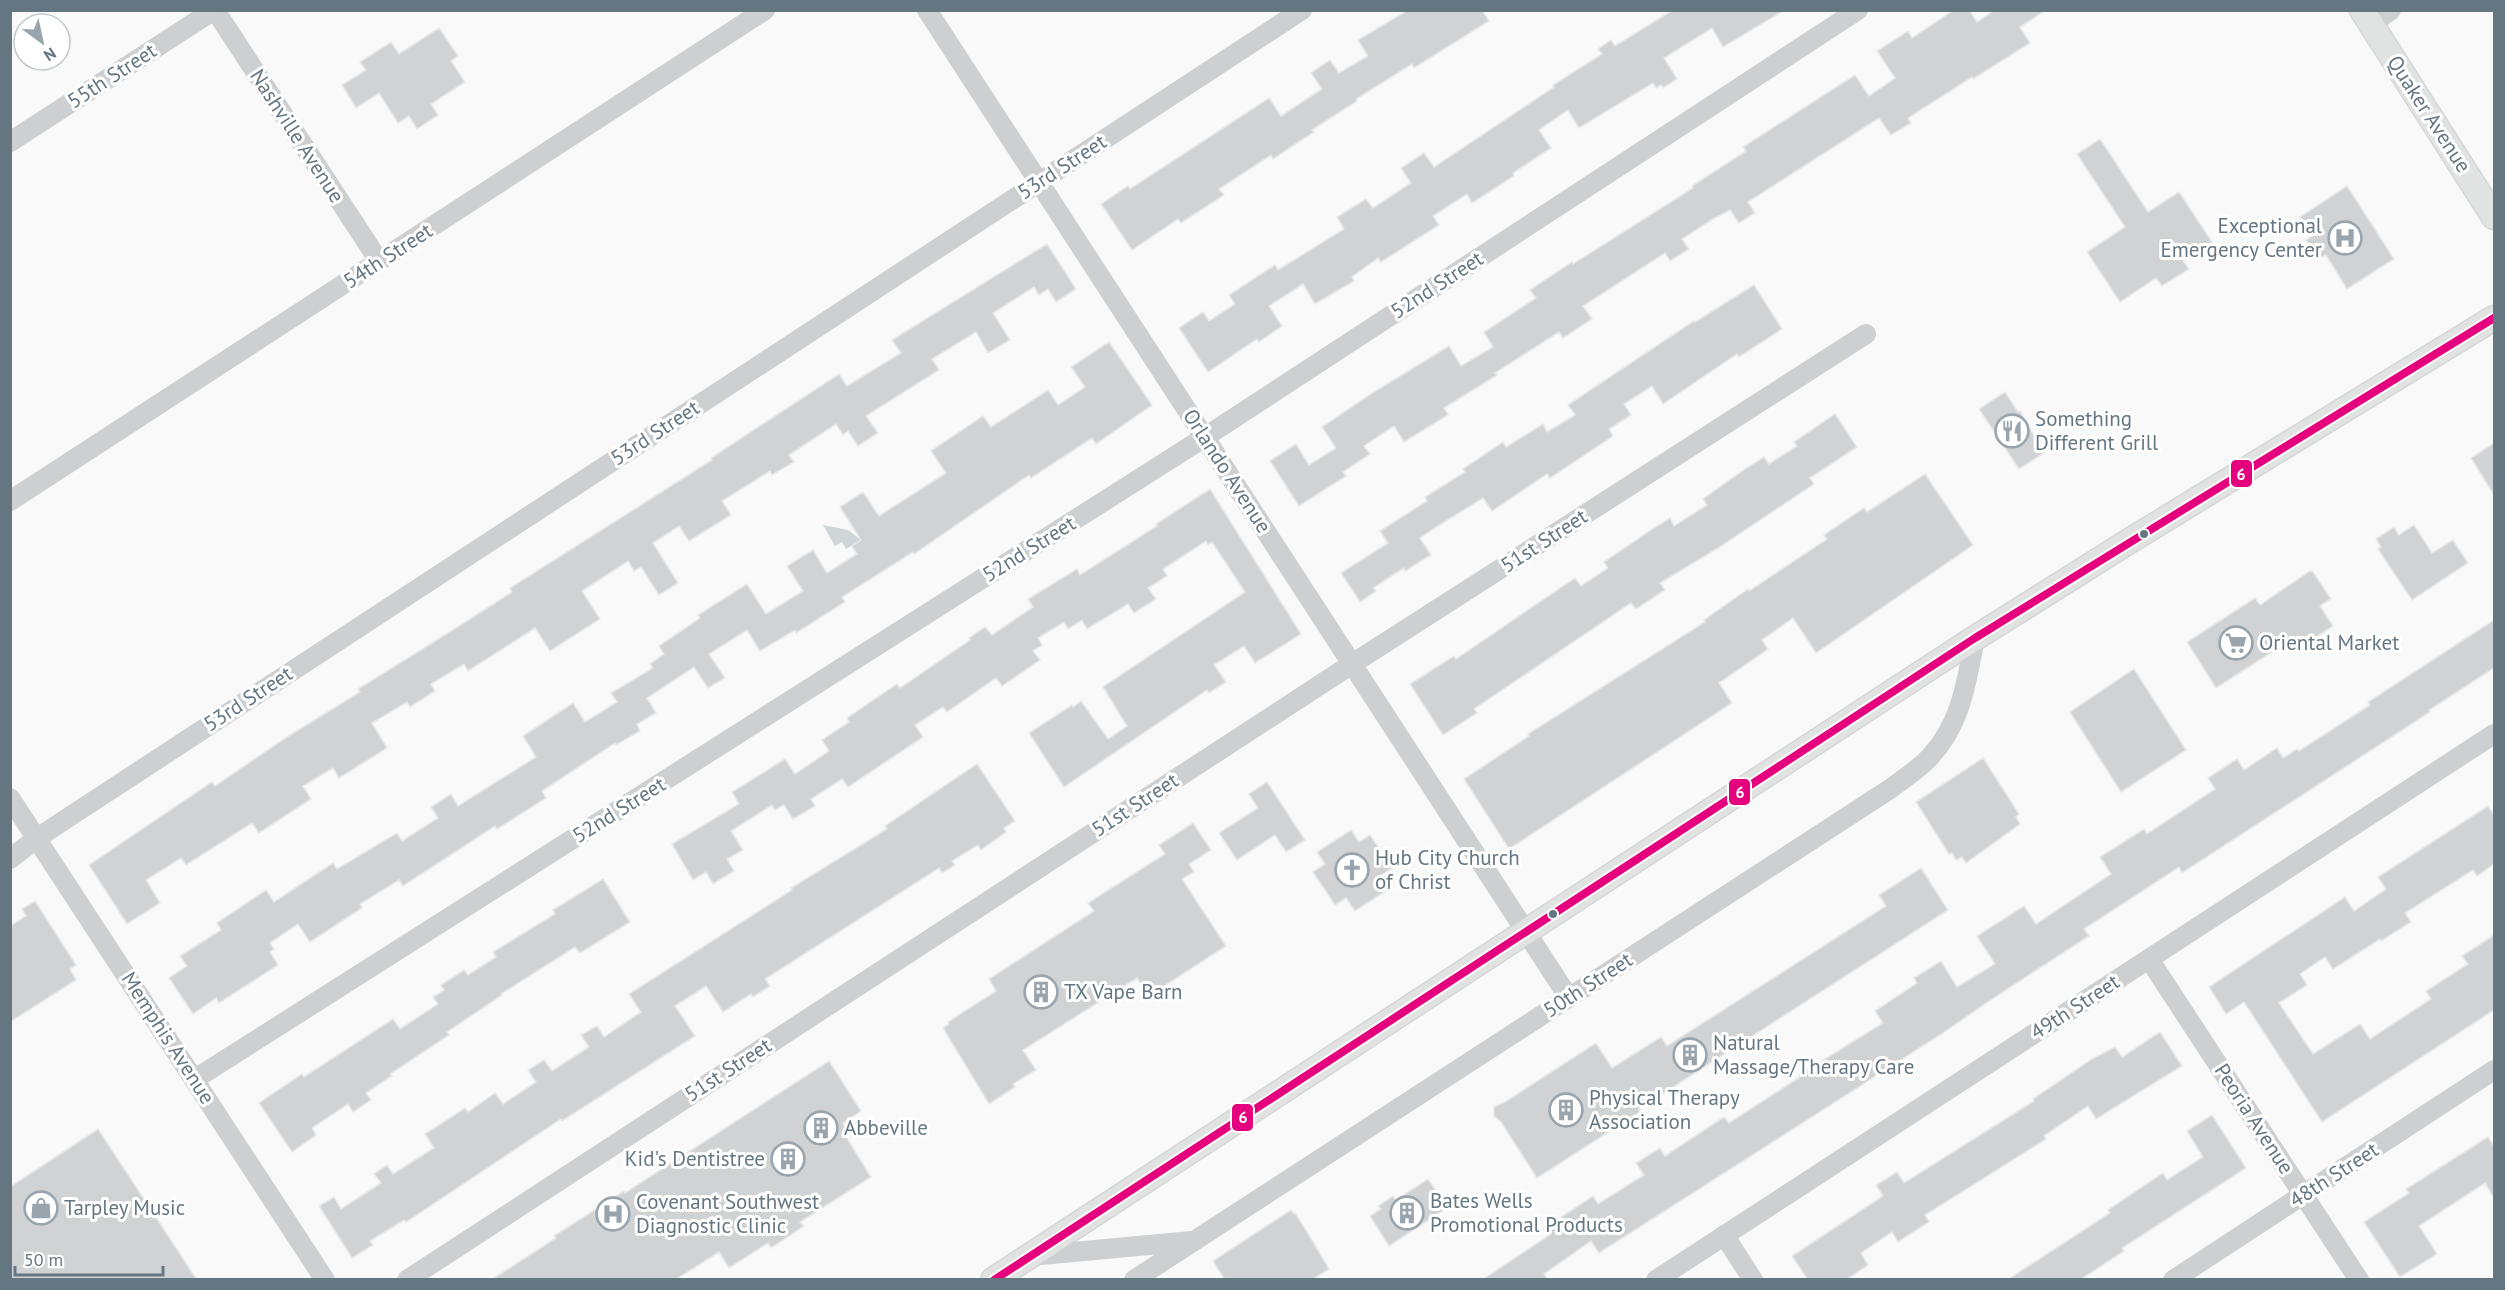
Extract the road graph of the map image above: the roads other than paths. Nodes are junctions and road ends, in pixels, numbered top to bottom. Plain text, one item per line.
1 (214, 10) edge
2 (765, 10) edge
3 (927, 10) edge
4 (1302, 10) edge
5 (1858, 10) edge
6 (2375, 15) edge
7 (10, 142) edge
8 (1039, 182) junction
9 (2494, 217) edge
10 (380, 261) junction
11 (2494, 318) edge
12 (1866, 334) dead end
13 (1205, 437) junction
14 (10, 501) edge
15 (1975, 638) junction
16 (1352, 664) junction
17 (2494, 734) edge
18 (10, 798) edge
19 (37, 838) junction
20 (10, 859) edge
21 (1527, 931) junction
22 (2149, 959) junction
23 (1569, 998) junction
24 (2494, 1070) edge
25 (195, 1079) junction
26 (2304, 1194) junction
27 (1724, 1235) junction
28 (1194, 1241) junction
29 (1030, 1256) junction
30 (325, 1280) edge
31 (408, 1280) edge
32 (993, 1280) edge
33 (1134, 1280) edge
34 (1656, 1280) edge
35 (1753, 1280) edge
36 (2173, 1280) edge
37 (2359, 1280) edge

1 - 7 street, 55th Street
1 - 10 street, Nashville Avenue
2 - 10 street, 54th Street
3 - 8 street, Orlando Avenue
4 - 8 street, 53rd Street
5 - 13 street, 52nd Street
6 - 9 main road, Quaker Avenue
8 - 13 street, Orlando Avenue
8 - 19 street, 53rd Street
10 - 14 street, 54th Street
11 - 15 main road
12 - 16 street, 51st Street
13 - 16 street, Orlando Avenue
13 - 25 street, 52nd Street
15 - 21 main road
15 - 23 street, 50th Street
16 - 21 street, Orlando Avenue
16 - 31 street, 51st Street
17 - 22 street, 49th Street
18 - 19 street, Memphis Avenue
19 - 20 street, 53rd Street
19 - 25 street, Memphis Avenue
21 - 23 street, Orlando Avenue
21 - 29 main road
22 - 26 street, Peoria Avenue
22 - 27 street, 49th Street
23 - 28 street, 50th Street
24 - 26 street, 48th Street
25 - 30 street, Memphis Avenue
26 - 36 street, 48th Street
26 - 37 street, Peoria Avenue
27 - 34 street, 49th Street
27 - 35 street
28 - 29 street
28 - 33 street, 50th Street
29 - 32 main road

